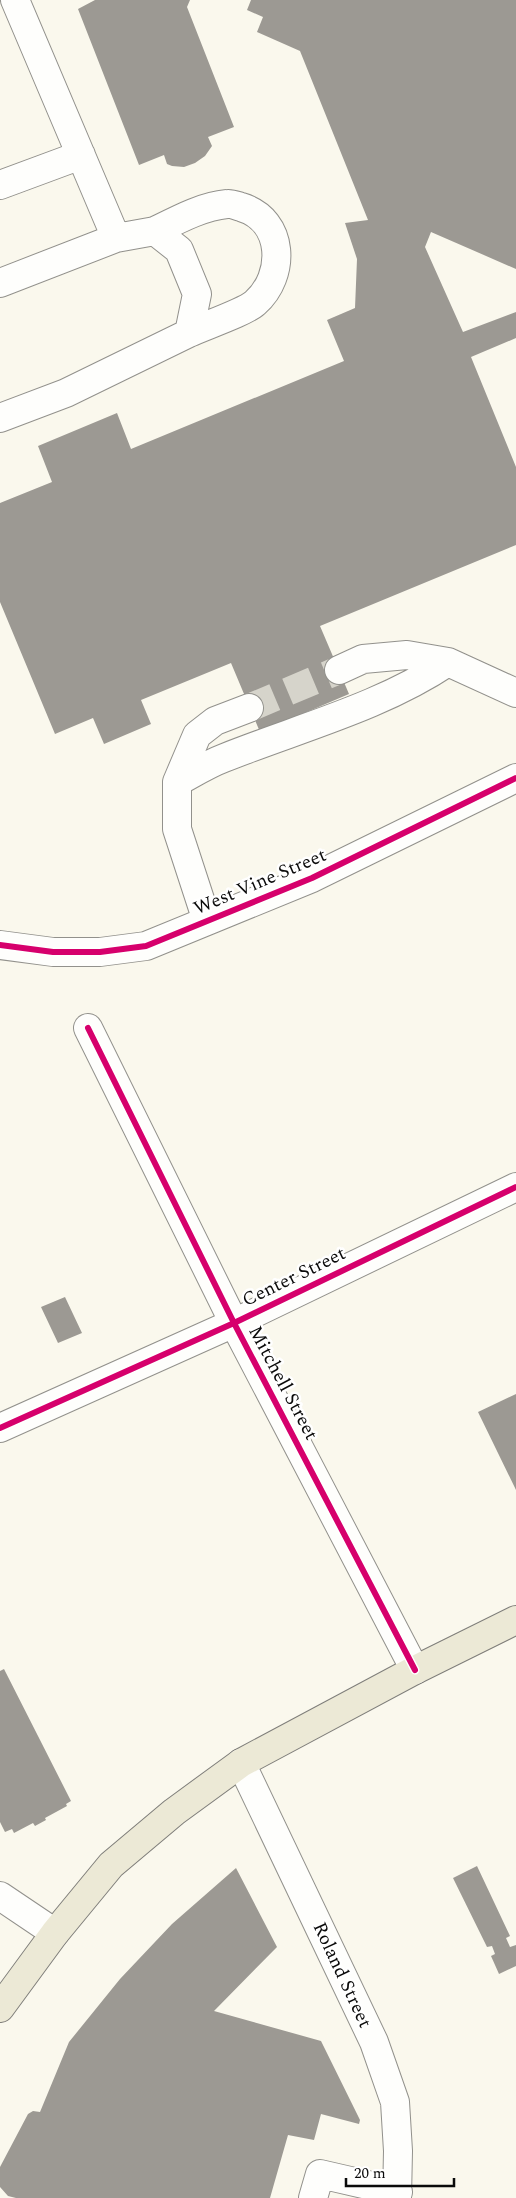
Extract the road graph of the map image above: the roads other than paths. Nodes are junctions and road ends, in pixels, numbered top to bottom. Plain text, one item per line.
1 (15, 0) edge
2 (81, 155) junction
3 (0, 185) edge
4 (156, 231) junction
5 (116, 238) junction
6 (0, 283) edge
7 (189, 333) junction
8 (0, 418) edge
9 (448, 662) junction
10 (339, 670) tunnel mouth
11 (516, 693) edge
12 (250, 708) tunnel mouth
13 (516, 778) edge
14 (176, 782) junction
15 (207, 921) junction
16 (0, 945) edge
17 (88, 1028) dead end
18 (516, 1187) edge
19 (234, 1323) junction
20 (0, 1428) edge
21 (516, 1620) edge
22 (416, 1670) junction
23 (241, 1763) junction
24 (0, 1896) edge
25 (55, 1933) junction
26 (0, 2008) edge
27 (397, 2195) edge
28 (313, 2198) edge

1 - 2 street
2 - 3 street
2 - 5 street
4 - 5 street
4 - 7 street
4 - 7 street
5 - 6 street
7 - 8 street
9 - 10 street
9 - 11 street
9 - 14 street
12 - 14 street
13 - 15 street, West Vine Street
14 - 15 street
15 - 16 street, West Vine Street
17 - 19 street, Mitchell Street
18 - 19 street, Center Street
19 - 20 street, Center Street
19 - 22 street, Mitchell Street
21 - 22 main road
22 - 23 main road
23 - 25 main road
23 - 27 street, Roland Street
24 - 25 street
25 - 26 main road
27 - 28 street

